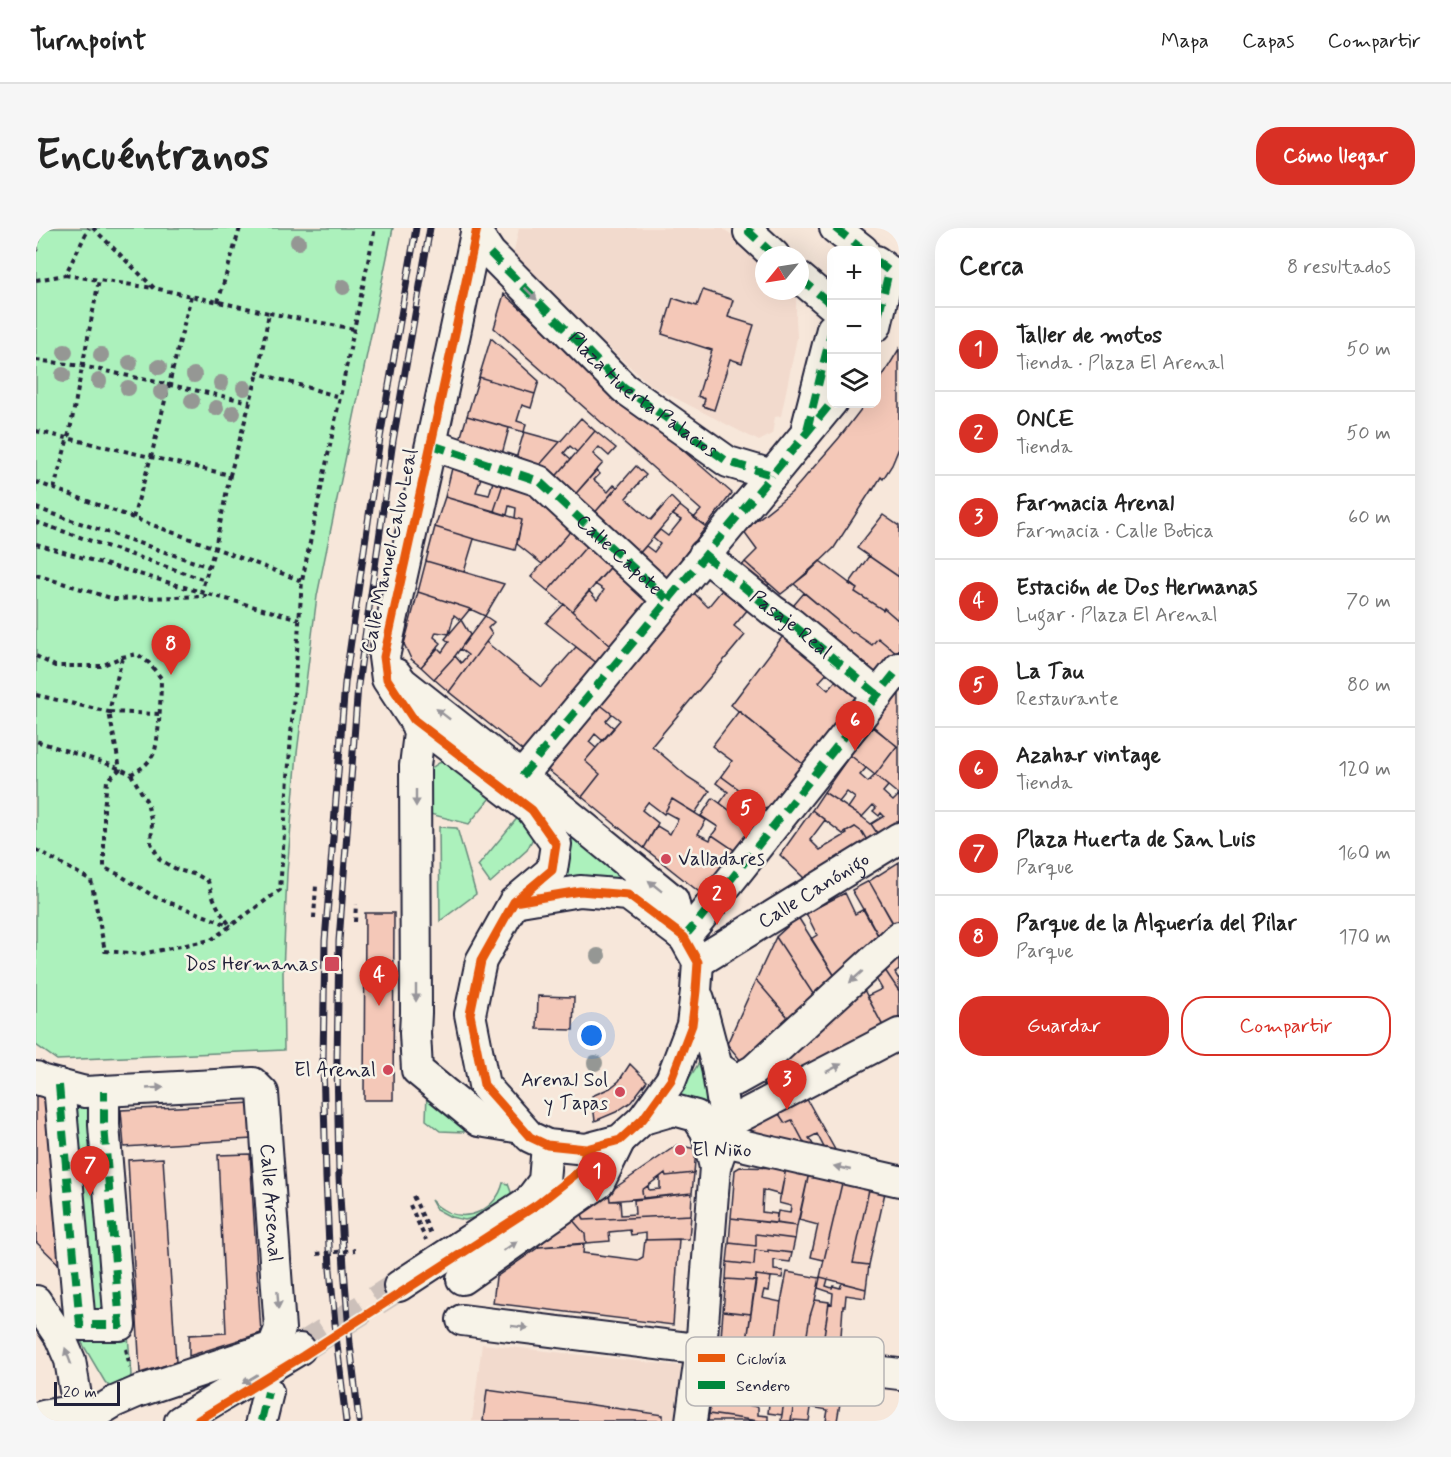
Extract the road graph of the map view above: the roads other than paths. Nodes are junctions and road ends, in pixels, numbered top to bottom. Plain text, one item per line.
1 (751, 228) edge
2 (835, 228) edge
3 (485, 235) edge
4 (764, 246) edge
5 (858, 246) edge
6 (881, 265) edge
7 (809, 286) edge
8 (827, 302) edge
9 (881, 305) edge
10 (827, 346) edge
11 (827, 407) edge
12 (806, 433) junction
13 (433, 441) junction
14 (771, 475) junction
15 (704, 555) junction
16 (667, 599) junction
17 (384, 657) junction
18 (899, 668) edge
19 (878, 695) junction
20 (414, 720) junction
21 (453, 751) junction
22 (416, 766) junction
23 (522, 776) junction
24 (899, 838) edge
25 (514, 902) junction
26 (899, 937) edge
27 (690, 956) junction
28 (470, 1014) junction
29 (899, 1034) edge
30 (717, 1067) junction
31 (48, 1081) edge
32 (104, 1091) junction
33 (643, 1119) junction
34 (479, 1121) junction
35 (521, 1128) junction
36 (621, 1140) junction
37 (722, 1144) junction
38 (547, 1145) junction
39 (899, 1181) edge
40 (462, 1279) dead end
41 (399, 1286) tunnel mouth
42 (36, 1301) edge
43 (462, 1320) dead end
44 (702, 1337) edge
45 (300, 1348) tunnel mouth
46 (686, 1348) edge
47 (884, 1372) edge
48 (899, 1374) edge
49 (268, 1392) dead end
50 (693, 1406) edge
51 (87, 1417) edge
52 (36, 1418) edge
53 (180, 1421) edge
54 (261, 1421) edge
55 (691, 1421) edge

1 - 4 street
2 - 5 street
3 - 13 street, Calle Manuel Calvo Leal
3 -> 14 street, Plaza Huerta Palacios
6 - 9 street
7 - 8 street
10 - 12 street
11 - 12 street
12 - 14 street
13 - 16 street, Calle Capote
13 - 17 street, Calle Manuel Calvo Leal
14 - 15 street
15 - 16 street
15 - 19 street, Pasaje Real
16 - 23 street, Calle Capote
17 - 20 street, Calle Manuel Calvo Leal
23 -> 17 street, Calle Manuel Calvo Leal
18 - 19 street
19 - 27 street
20 - 21 street, Calle Manuel Calvo Leal
20 - 22 street
21 - 22 street
21 - 23 street
21 - 25 street, Calle Manuel Calvo Leal
22 -> 34 street
27 -> 23 street, Calle Manuel Calvo Leal
24 - 27 street, Calle Canónigo
25 - 27 street
25 - 28 street
26 -> 30 street
27 - 30 street, Calle Manuel Calvo Leal
27 - 33 street
28 - 34 street
28 - 35 street
37 -> 29 street
30 - 37 street, Calle Manuel Calvo Leal
31 - 32 street, Calle Arsenal
31 - 32 street
32 -> 51 street, Calle Arsenal
33 - 36 street
33 - 37 street
34 - 35 street
35 - 38 street
36 - 38 street
40 -> 36 street
39 -> 37 street
37 - 44 street
38 - 41 street
51 -> 42 street
43 -> 46 street
45 -> 53 street
47 - 48 street
49 - 54 street
50 - 55 street
51 - 52 street

